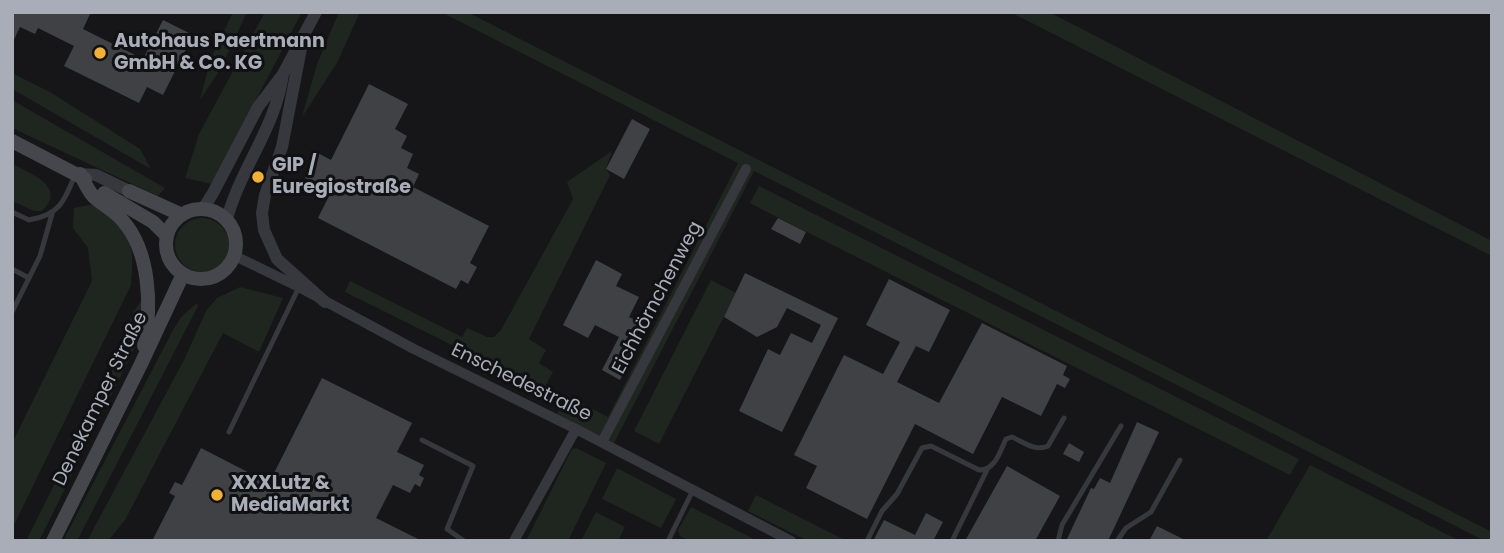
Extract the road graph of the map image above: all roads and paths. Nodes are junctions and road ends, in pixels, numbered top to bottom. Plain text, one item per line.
1 (316, 12) edge
2 (303, 38) junction
3 (283, 74) junction
4 (12, 141) edge
5 (746, 169) dead end
6 (78, 173) junction
7 (129, 191) joint
8 (203, 209) junction
9 (12, 212) edge
10 (52, 214) junction
11 (182, 215) junction
12 (227, 219) junction
13 (167, 236) junction
14 (235, 257) junction
15 (12, 269) edge
16 (183, 274) junction
17 (29, 278) junction
18 (299, 287) junction
19 (325, 302) junction
20 (12, 312) edge
21 (141, 364) junction
22 (1064, 418) dead end
23 (1121, 426) dead end
24 (576, 429) junction
25 (229, 432) dead end
26 (422, 440) dead end
27 (602, 442) junction
28 (1180, 460) dead end
29 (987, 470) junction
30 (693, 489) junction
31 (53, 541) edge
32 (464, 541) edge
33 (514, 541) edge
34 (668, 541) edge
35 (791, 541) edge
36 (867, 541) edge
37 (952, 541) edge
38 (1058, 541) edge
39 (1116, 541) edge

1 - 2 street
2 - 3 street
2 - 19 street
3 - 8 street
3 - 12 street
4 - 6 main road
5 - 27 street, Eichhörnchenweg
6 - 7 street
6 - 10 lane
6 - 13 main road
6 - 21 main road
7 - 11 main road
8 - 11 main road
8 - 12 main road
9 - 10 lane
10 - 17 lane
11 - 13 main road
12 - 14 main road
13 - 16 main road
14 - 16 main road
14 - 18 street, Enschedestraße
15 - 17 lane
16 - 21 main road, Denekamper Straße
17 - 20 lane
18 - 19 street, Enschedestraße
18 - 25 lane
19 - 24 street, Enschedestraße
21 - 31 main road, Denekamper Straße
22 - 29 lane
23 - 38 lane
24 - 27 street, Enschedestraße
24 - 33 street
26 - 32 lane
27 - 30 street, Enschedestraße
28 - 39 lane
29 - 36 lane
29 - 37 lane
30 - 34 lane
30 - 35 street, Enschedestraße

